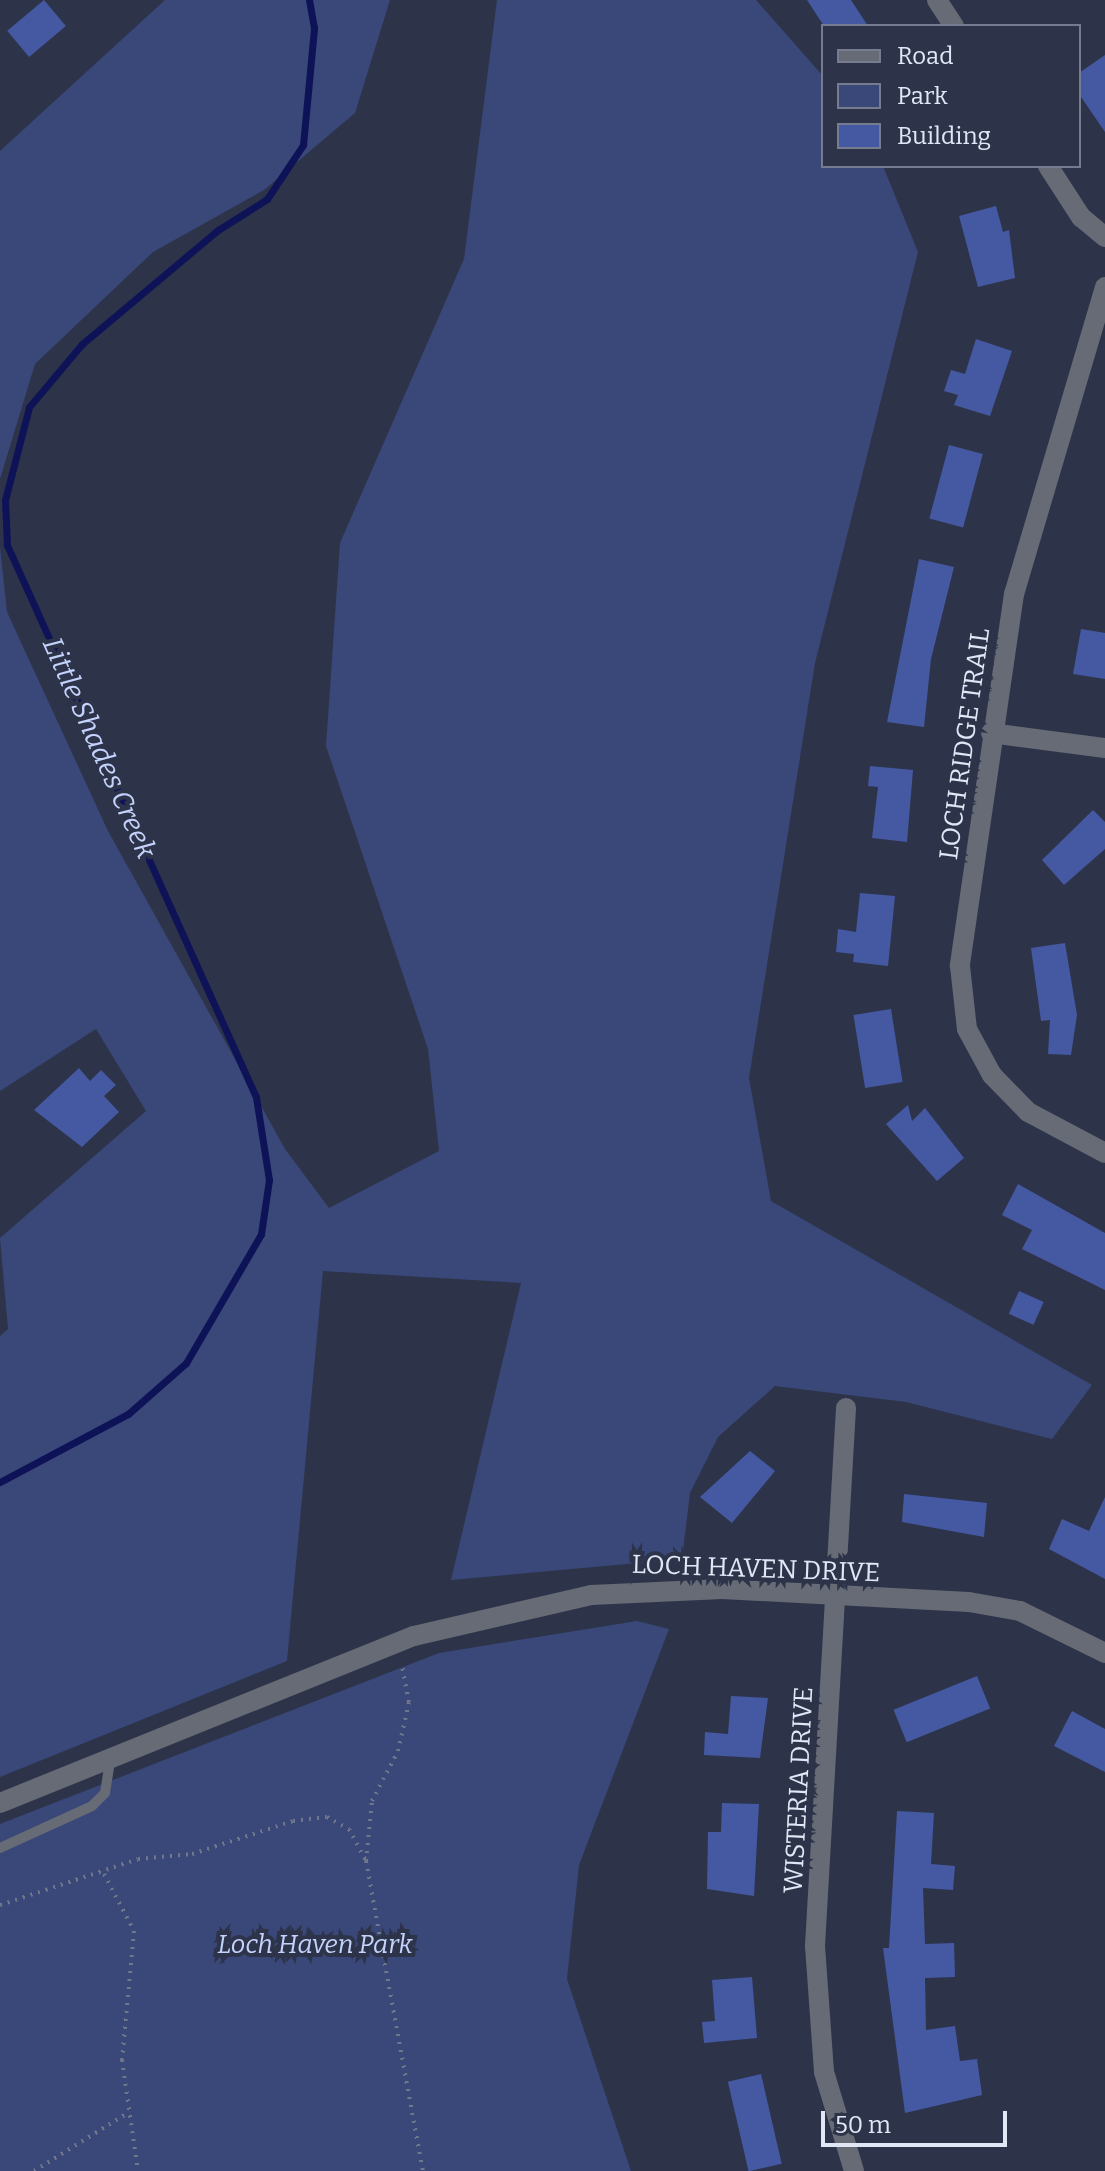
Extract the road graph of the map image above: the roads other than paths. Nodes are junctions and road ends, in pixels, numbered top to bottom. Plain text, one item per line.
1 (937, 0) edge
2 (953, 24) edge
3 (1049, 168) edge
4 (1105, 237) edge
5 (1105, 287) edge
6 (991, 733) junction
7 (1105, 748) edge
8 (1105, 1153) edge
9 (846, 1408) dead end
10 (837, 1596) junction
11 (1105, 1653) edge
12 (110, 1763) junction
13 (0, 1803) edge
14 (0, 1848) edge
15 (854, 2171) edge

1 - 2 street
3 - 4 street
5 - 6 street, LOCH RIDGE TRAIL
6 - 7 street
6 - 8 street, LOCH RIDGE TRAIL
9 - 10 street, WISTERIA DRIVE
10 - 11 street, LOCH HAVEN DRIVE
10 - 12 street, LOCH HAVEN DRIVE
10 - 15 street, WISTERIA DRIVE
12 - 13 street, LOCH HAVEN DRIVE
12 - 14 lane

